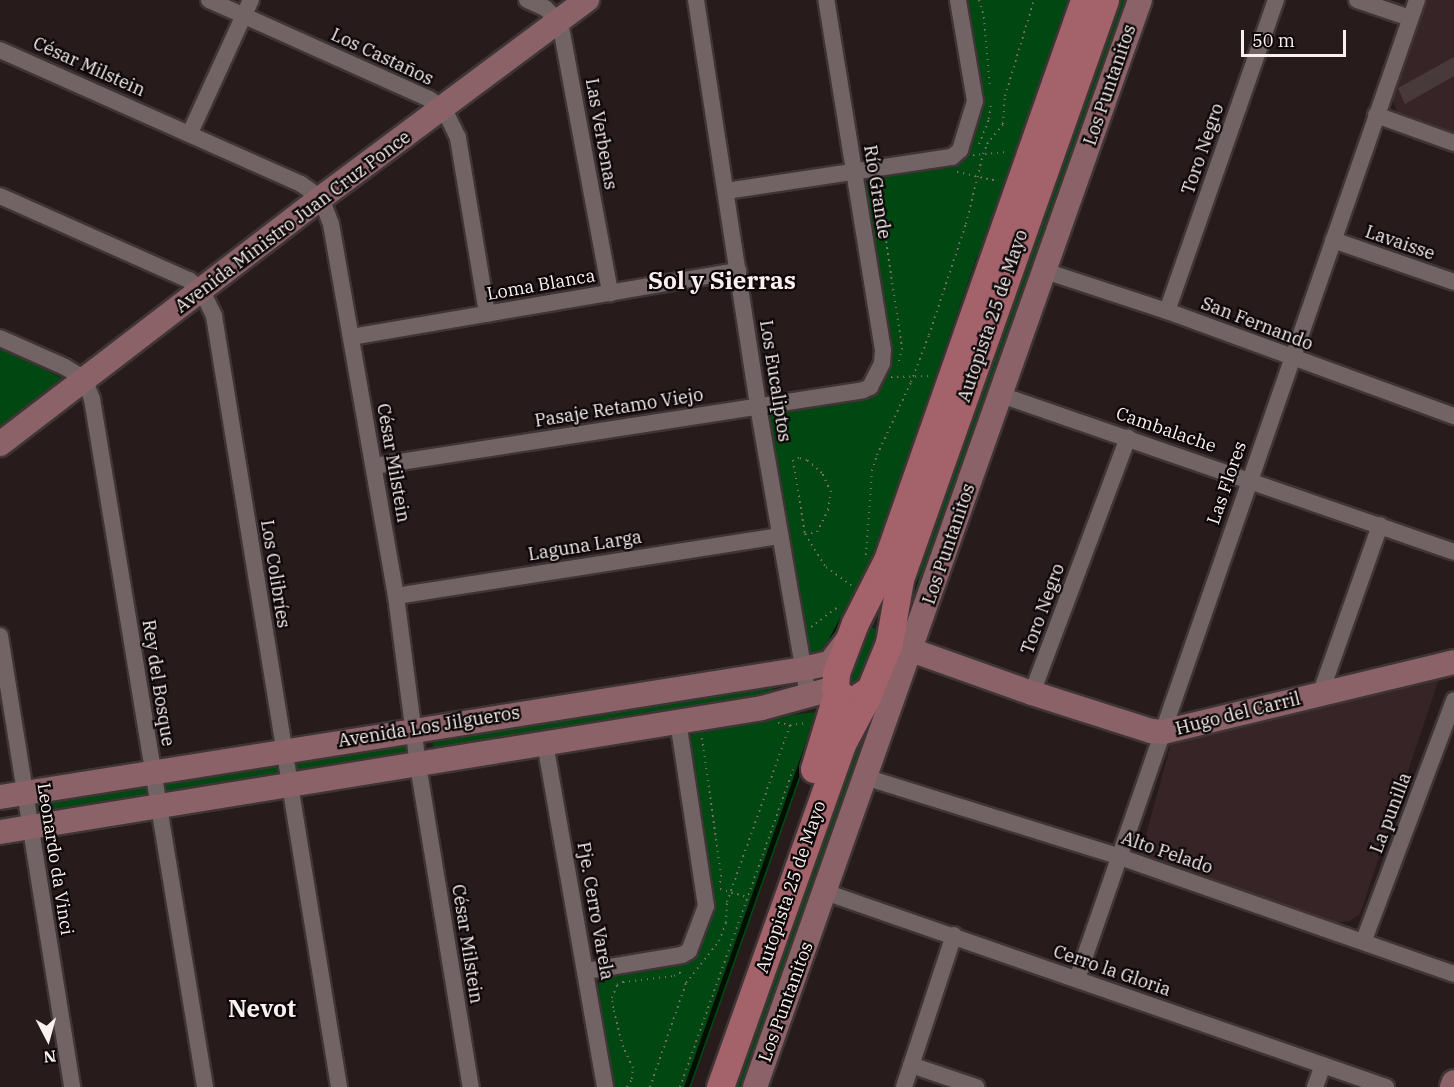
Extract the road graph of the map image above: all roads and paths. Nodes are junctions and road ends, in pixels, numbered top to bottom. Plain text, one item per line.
1 (209, 0) edge
2 (527, 0) edge
3 (587, 0) edge
4 (696, 0) edge
5 (826, 0) edge
6 (958, 0) edge
7 (979, 0) edge
8 (1034, 0) edge
9 (1084, 0) edge
10 (1105, 0) edge
11 (1140, 0) edge
12 (1276, 0) edge
13 (1357, 0) edge
14 (1417, 0) edge
15 (248, 8) edge
16 (1410, 18) junction
17 (560, 22) junction
18 (0, 50) edge
19 (444, 109) junction
20 (1376, 115) junction
21 (190, 133) junction
22 (1454, 144) edge
23 (983, 154) junction
24 (974, 155) junction
25 (1007, 161) dead end
26 (958, 162) junction
27 (969, 165) dead end
28 (854, 172) junction
29 (976, 176) junction
30 (885, 183) dead end
31 (726, 190) junction
32 (996, 191) dead end
33 (0, 196) edge
34 (321, 198) junction
35 (1333, 240) junction
36 (1045, 270) junction
37 (738, 271) junction
38 (1454, 282) edge
39 (202, 291) junction
40 (610, 293) junction
41 (1167, 311) junction
42 (487, 314) junction
43 (351, 337) junction
44 (0, 338) edge
45 (1291, 358) junction
46 (934, 369) dead end
47 (914, 376) junction
48 (930, 376) junction
49 (892, 377) junction
50 (84, 379) junction
51 (878, 383) junction
52 (927, 384) dead end
53 (1001, 395) junction
54 (758, 406) junction
55 (1454, 416) edge
56 (1128, 437) junction
57 (0, 444) edge
58 (374, 466) junction
59 (1248, 479) junction
60 (791, 494) dead end
61 (798, 494) junction
62 (1380, 525) junction
63 (805, 534) junction
64 (780, 536) junction
65 (874, 536) dead end
66 (1454, 552) edge
67 (866, 555) junction
68 (863, 562) dead end
69 (855, 578) dead end
70 (852, 586) junction
71 (848, 594) dead end
72 (396, 596) junction
73 (848, 625) junction
74 (806, 632) dead end
75 (0, 636) edge
76 (897, 642) junction
77 (1454, 663) edge
78 (803, 669) junction
79 (869, 690) junction
80 (836, 691) junction
81 (1322, 692) junction
82 (1032, 693) junction
83 (1454, 700) edge
84 (807, 713) junction
85 (678, 721) junction
86 (415, 730) junction
87 (804, 732) dead end
88 (1163, 732) junction
89 (545, 743) junction
90 (283, 750) junction
91 (795, 762) dead end
92 (418, 765) junction
93 (153, 773) junction
94 (865, 777) junction
95 (289, 784) junction
96 (25, 793) junction
97 (0, 797) edge
98 (159, 806) junction
99 (29, 826) junction
100 (0, 832) edge
101 (1120, 857) junction
102 (705, 885) junction
103 (730, 892) junction
104 (825, 892) junction
105 (749, 898) junction
106 (954, 935) junction
107 (1364, 940) junction
108 (586, 971) junction
109 (1454, 974) edge
110 (1077, 979) junction
111 (911, 1065) junction
112 (1323, 1065) junction
113 (1454, 1082) edge
114 (72, 1087) edge
115 (205, 1087) edge
116 (339, 1087) edge
117 (471, 1087) edge
118 (605, 1087) edge
119 (650, 1087) edge
120 (680, 1087) edge
121 (701, 1087) edge
122 (720, 1087) edge
123 (755, 1087) edge
124 (904, 1087) edge
125 (976, 1087) edge
126 (1315, 1087) edge
127 (1386, 1087) edge
128 (1452, 1087) edge

1 - 15 street, Los Castaños
2 - 17 street
3 - 17 street, Avenida Ministro Juan Cruz Ponce
4 - 31 street, Los Eucaliptos
5 - 28 street, Río Grande
6 - 26 street
7 - 24 path
8 - 23 path
9 - 73 main road, Autopista 25 de Mayo
10 - 76 main road, Autopista 25 de Mayo
11 - 36 street, Los Puntanitos
12 - 41 street, Toro Negro
13 - 16 street
14 - 16 street, Las Flores
15 - 19 street, Los Castaños
15 - 21 street
16 - 20 street, Las Flores
17 - 19 street, Avenida Ministro Juan Cruz Ponce
17 - 40 street, Las Verbenas
18 - 21 street, César Milstein
19 - 34 street, Avenida Ministro Juan Cruz Ponce
19 - 42 street, Los Castaños
20 - 22 street
20 - 35 street, Las Flores
21 - 34 street, César Milstein
23 - 24 path
23 - 25 path
23 - 29 path
24 - 26 path
24 - 27 path
26 - 28 street
26 - 29 path
28 - 31 street
28 - 51 street, Río Grande
29 - 32 path
29 - 47 path
30 - 49 path
31 - 37 street, Los Eucaliptos
33 - 39 street
34 - 39 street, Avenida Ministro Juan Cruz Ponce
34 - 43 street, César Milstein
35 - 38 street, Lavaisse
35 - 45 street, Las Flores
36 - 41 street, San Fernando
36 - 53 street, Los Puntanitos
37 - 40 street, Loma Blanca
37 - 54 street, Los Eucaliptos
39 - 50 street, Avenida Ministro Juan Cruz Ponce
39 - 90 street, Los Colibríes
40 - 42 street, Loma Blanca
41 - 45 street, San Fernando
42 - 43 street, Loma Blanca
43 - 58 street, César Milstein
44 - 50 street
45 - 55 street, San Fernando
45 - 59 street, Las Flores
46 - 48 path
47 - 48 path
47 - 49 path
47 - 67 path
48 - 52 path
49 - 51 path
49 - 51 path
50 - 57 street, Avenida Ministro Juan Cruz Ponce
50 - 93 street, Rey del Bosque
51 - 54 street, Pasaje Retamo Viejo
53 - 56 street, Cambalache
53 - 76 street, Los Puntanitos
54 - 58 street, Pasaje Retamo Viejo
54 - 64 street, Los Eucaliptos
56 - 59 street, Cambalache
56 - 82 street, Toro Negro
58 - 72 street, César Milstein
59 - 62 street, Cambalache
59 - 88 street, Las Flores
60 - 61 path
61 - 63 path
61 - 63 path
62 - 66 street, Cambalache
62 - 81 street
63 - 70 path
64 - 72 street, Laguna Larga
64 - 78 street, Los Eucaliptos
65 - 67 path
67 - 68 path
69 - 70 path
70 - 71 path
72 - 86 street, César Milstein
73 - 74 path
73 - 76 main road
73 - 78 street, Avenida Los Jilgueros
73 - 80 main road, Autopista 25 de Mayo
75 - 96 street, Leonardo da Vinci
76 - 79 main road, Autopista 25 de Mayo
76 - 82 street, Hugo del Carril
76 - 94 street, Los Puntanitos
77 - 81 street, Hugo del Carril
78 - 84 street, Los Eucaliptos
78 - 86 street, Avenida Los Jilgueros
79 - 80 main road
79 - 122 main road, Autopista 25 de Mayo
80 - 84 street, Avenida Los Jilgueros
80 - 121 main road, Autopista 25 de Mayo
81 - 88 street, Hugo del Carril
82 - 88 street, Hugo del Carril
83 - 107 street, La punilla
84 - 85 street, Avenida Los Jilgueros
84 - 87 path
84 - 103 path
85 - 89 street, Avenida Los Jilgueros
85 - 102 street
86 - 90 street, Avenida Los Jilgueros
86 - 92 street, César Milstein
88 - 101 street, Las Flores
89 - 92 street, Avenida Los Jilgueros
89 - 108 street, Pje. Cerro Varela
90 - 93 street, Avenida Los Jilgueros
90 - 95 street, Los Colibríes
91 - 105 path
92 - 95 street, Avenida Los Jilgueros
92 - 117 street, César Milstein
93 - 96 street, Avenida Los Jilgueros
93 - 98 street, Rey del Bosque
94 - 101 street, Alto Pelado
94 - 104 street, Los Puntanitos
95 - 98 street, Avenida Los Jilgueros
95 - 116 street, Los Colibríes
96 - 97 street, Avenida Los Jilgueros
96 - 99 street, Leonardo da Vinci
98 - 99 street, Avenida Los Jilgueros
98 - 115 street, Rey del Bosque
99 - 100 street, Avenida Los Jilgueros
99 - 114 street, Leonardo da Vinci
101 - 107 street, Alto Pelado
101 - 110 street, Las Flores
102 - 103 path
102 - 108 street
103 - 105 path
103 - 119 path
104 - 106 street, Cerro la Gloria
104 - 123 street, Los Puntanitos
105 - 120 path
106 - 110 street, Cerro la Gloria
106 - 111 street
107 - 109 street, Alto Pelado
108 - 118 street, Pje. Cerro Varela
110 - 112 street, Cerro la Gloria
111 - 124 street
111 - 125 street
112 - 126 street
112 - 127 street, Cerro la Gloria
113 - 128 street

